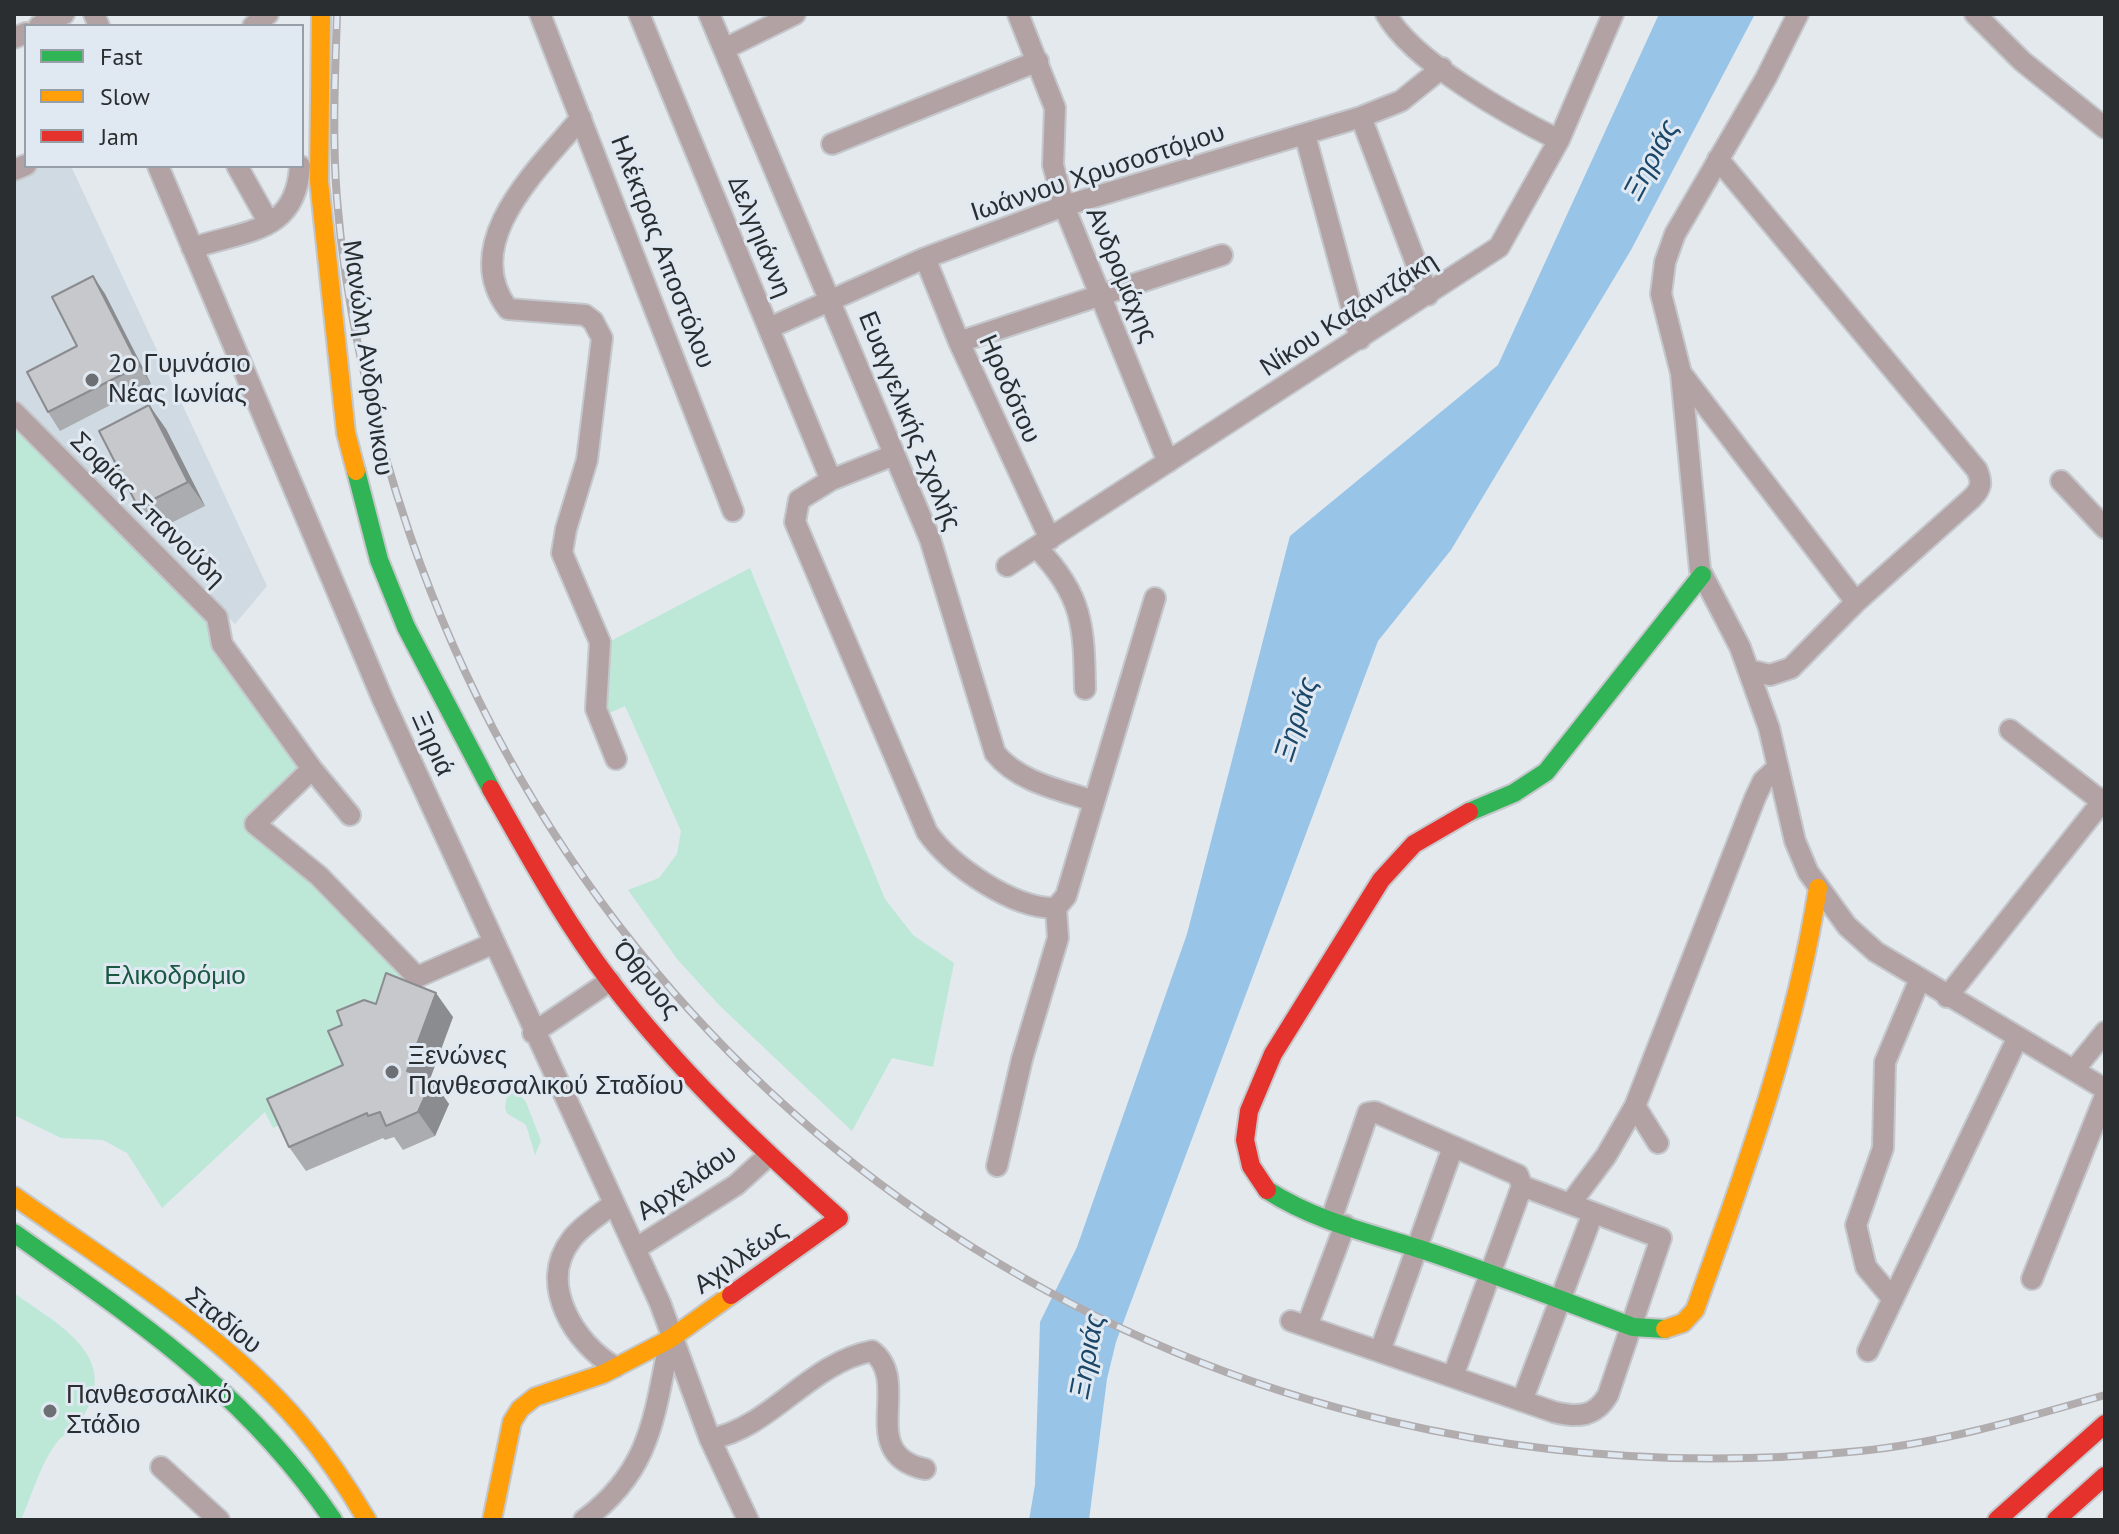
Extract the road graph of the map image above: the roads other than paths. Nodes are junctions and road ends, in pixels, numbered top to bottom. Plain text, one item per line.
1 (64, 14) edge
2 (321, 14) edge
3 (540, 14) edge
4 (639, 14) edge
5 (709, 14) edge
6 (795, 14) edge
7 (1386, 14) edge
8 (1613, 14) edge
9 (1798, 14) edge
10 (1975, 14) edge
11 (1026, 16) edge
12 (43, 24) edge
13 (724, 49) junction
14 (1038, 61) junction
15 (1442, 68) junction
16 (1361, 117) junction
17 (581, 118) junction
18 (2105, 128) edge
19 (311, 134) edge
20 (1305, 135) junction
21 (1559, 140) junction
22 (832, 144) dead end
23 (1718, 159) junction
24 (159, 168) edge
25 (238, 168) edge
26 (300, 168) edge
27 (1064, 206) junction
28 (269, 223) junction
29 (192, 248) junction
30 (1222, 255) dead end
31 (925, 258) junction
32 (1097, 294) junction
33 (1428, 295) junction
34 (831, 299) junction
35 (769, 328) junction
36 (1360, 339) junction
37 (959, 342) junction
38 (1681, 373) junction
39 (14, 412) edge
40 (894, 455) junction
41 (1168, 462) junction
42 (831, 480) junction
43 (2061, 481) dead end
44 (733, 511) dead end
45 (2105, 528) edge
46 (1043, 544) junction
47 (1007, 566) dead end
48 (1702, 575) junction
49 (1155, 598) dead end
50 (1856, 602) junction
51 (1749, 670) junction
52 (1085, 689) dead end
53 (2010, 730) dead end
54 (461, 735) joint
55 (616, 759) dead end
56 (1778, 767) junction
57 (312, 769) junction
58 (1094, 801) junction
59 (2104, 801) edge
60 (350, 815) dead end
61 (1818, 888) junction
62 (1056, 908) junction
63 (492, 944) junction
64 (610, 981) junction
65 (1919, 981) junction
66 (1947, 997) junction
67 (2105, 1032) edge
68 (533, 1033) junction
69 (2017, 1039) junction
70 (2074, 1070) junction
71 (2105, 1089) edge
72 (2105, 1096) edge
73 (1635, 1106) junction
74 (1658, 1143) dead end
75 (1453, 1147) junction
76 (767, 1157) junction
77 (997, 1166) dead end
78 (1522, 1186) junction
79 (14, 1196) edge
80 (614, 1203) junction
81 (1570, 1204) junction
82 (1593, 1213) junction
83 (839, 1218) joint
84 (1338, 1222) junction
85 (14, 1233) edge
86 (1417, 1247) junction
87 (635, 1249) junction
88 (1488, 1274) junction
89 (2032, 1279) dead end
90 (1893, 1299) junction
91 (1561, 1301) junction
92 (1633, 1327) junction
93 (670, 1339) junction
94 (1380, 1351) junction
95 (1868, 1351) dead end
96 (615, 1367) junction
97 (1453, 1376) junction
98 (1522, 1401) junction
99 (2105, 1424) edge
100 (710, 1439) junction
101 (161, 1467) dead end
102 (925, 1469) dead end
103 (2105, 1476) edge
104 (219, 1520) edge
105 (333, 1520) edge
106 (367, 1520) edge
107 (492, 1520) edge
108 (584, 1520) edge
109 (748, 1520) edge
110 (1997, 1520) edge
111 (2056, 1520) edge

1 - 12 street
2 - 19 street, Μανώλη Ανδρόνικου
3 - 17 street, Ηλέκτρας Αποστόλου
4 - 35 street, Δελγηιάννη
5 - 13 street, Ευαγγελικής Σχολής
6 - 13 street
7 - 15 street
8 - 21 street, Νίκου Καζαντζάκη
9 - 23 street
10 - 18 street
11 - 14 street, Ανδρομάχης
13 - 34 street, Ευαγγελικής Σχολής
14 - 22 street
14 - 27 street, Ανδρομάχης
15 - 16 street, Ιωάννου Χρυσοστόμου
15 - 21 street
16 - 20 street, Ιωάννου Χρυσοστόμου
16 - 33 street
17 - 44 street, Ηλέκτρας Αποστόλου
17 - 55 street
19 - 54 street, Μανώλη Ανδρόνικου
20 - 27 street, Ιωάννου Χρυσοστόμου
20 - 36 street
21 - 33 street, Νίκου Καζαντζάκη
23 - 38 street
23 - 50 street
24 - 29 street, Ξηριά
25 - 28 street
26 - 28 street
27 - 31 street, Ιωάννου Χρυσοστόμου
27 - 32 street, Ανδρομάχης
28 - 29 street
29 - 63 street, Ξηριά
30 - 32 street
31 - 34 street, Ιωάννου Χρυσοστόμου
31 - 37 street, Ηροδότου
32 - 37 street
32 - 41 street, Ανδρομάχης
33 - 36 street, Νίκου Καζαντζάκη
34 - 35 street, Ιωάννου Χρυσοστόμου
34 - 40 street, Ευαγγελικής Σχολής
35 - 42 street, Δελγηιάννη
36 - 41 street, Νίκου Καζαντζάκη
37 - 46 street, Ηροδότου
38 - 48 street
38 - 50 street
39 - 57 street, Σοφίας Σπανούδη
40 - 42 street
40 - 58 street, Ευαγγελικής Σχολής
41 - 46 street, Νίκου Καζαντζάκη
42 - 62 street
43 - 45 street
46 - 47 street, Νίκου Καζαντζάκη
46 - 52 street, Ηροδότου
48 - 51 street
48 - 84 street
49 - 58 street
50 - 51 street
51 - 56 street
53 - 59 street
54 - 64 street, Όθρυος
56 - 61 street
56 - 73 street
57 - 60 street, Σοφίας Σπανούδη
57 - 63 street
58 - 62 street
59 - 66 street
61 - 65 street
61 - 92 street
62 - 77 street
63 - 68 street, Ξηριά
64 - 68 street
64 - 76 street, Όθρυος
65 - 66 street
65 - 90 street
66 - 69 street
67 - 70 street
68 - 80 street, Ξηριά
69 - 70 street
69 - 90 street
70 - 71 street
72 - 89 street
73 - 74 street
73 - 81 street
75 - 78 street
75 - 84 street
75 - 86 street
76 - 83 street, Όθρυος
76 - 87 street, Αρχελάου
78 - 81 street
78 - 88 street
79 - 106 street, Σταδίου
80 - 87 street, Ξηριά
80 - 96 street
81 - 82 street
82 - 91 street
82 - 92 street
83 - 93 street, Αχιλλέως
84 - 86 street
84 - 94 street
85 - 105 street, Σταδίου
86 - 88 street
86 - 94 street
87 - 93 street, Ξηριά
88 - 91 street
88 - 97 street
90 - 95 street
91 - 92 street
91 - 98 street
92 - 98 street
93 - 96 street, Αχιλλέως
93 - 100 street, Ξηριά
93 - 108 street
94 - 97 street
96 - 107 street, Αχιλλέως
97 - 98 street
99 - 110 street
100 - 102 street
100 - 109 street, Ξηριά
101 - 104 street
103 - 111 street

